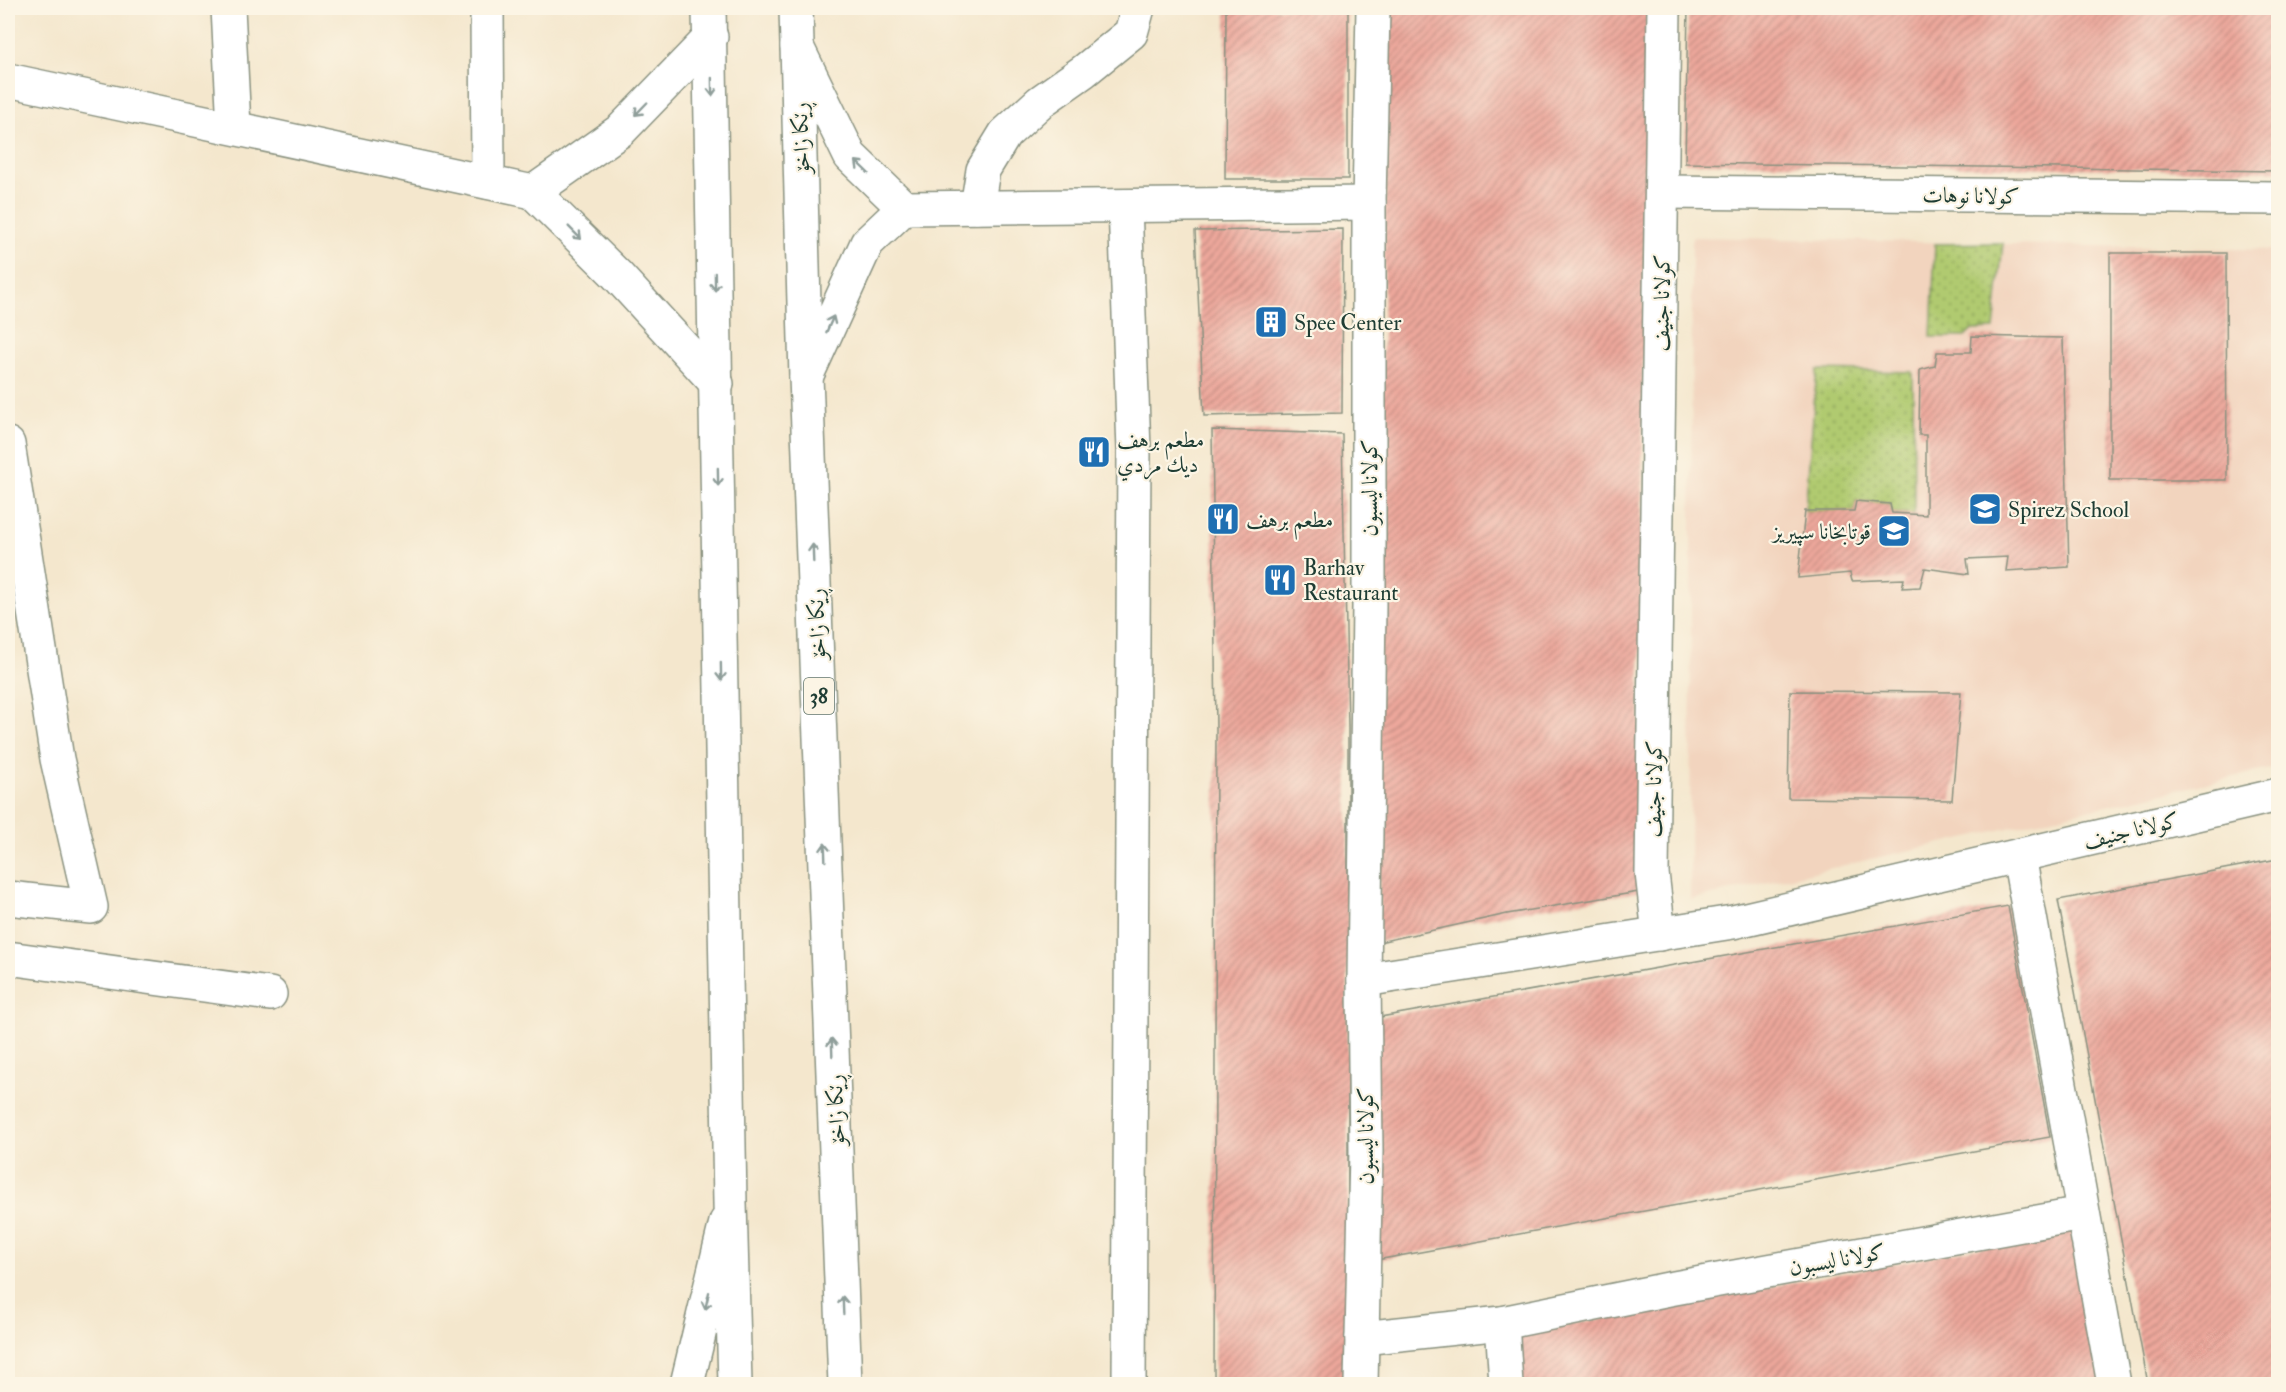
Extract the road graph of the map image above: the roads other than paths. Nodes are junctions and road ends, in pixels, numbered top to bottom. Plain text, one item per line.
1 (228, 8) edge
2 (487, 8) edge
3 (796, 8) edge
4 (1138, 8) edge
5 (1373, 8) edge
6 (1664, 8) edge
7 (710, 22) edge
8 (797, 47) junction
9 (8, 80) edge
10 (234, 127) junction
11 (488, 182) junction
12 (533, 192) junction
13 (1663, 192) junction
14 (2278, 198) edge
15 (1369, 203) junction
16 (1125, 206) junction
17 (977, 207) junction
18 (904, 208) junction
19 (806, 377) junction
20 (717, 384) junction
21 (8, 444) edge
22 (2278, 795) edge
23 (2019, 856) junction
24 (8, 898) edge
25 (1659, 934) junction
26 (8, 958) edge
27 (1364, 980) junction
28 (270, 994) dead end
29 (730, 1203) junction
30 (2082, 1214) junction
31 (1502, 1323) junction
32 (1362, 1338) junction
33 (735, 1346) junction
34 (844, 1346) junction
35 (687, 1384) edge
36 (729, 1384) edge
37 (735, 1384) edge
38 (845, 1384) edge
39 (850, 1384) edge
40 (1129, 1384) edge
41 (1361, 1384) edge
42 (1506, 1384) edge
43 (2114, 1384) edge

1 - 10 main road
2 - 11 main road
3 - 8 main road, ڕێکا زاخۆ / 38
4 - 17 main road
5 - 15 main road, كولانا ليسبون
6 - 13 main road, كولانا جنيف
7 -> 12 main road
7 -> 20 main road
18 -> 8 main road
8 - 19 main road, ڕێکا زاخۆ / 38
9 - 10 main road
10 - 11 main road
11 - 12 main road
12 -> 20 main road
13 - 14 main road, كولانا نوهات
13 - 25 main road, كولانا جنيف
15 - 16 main road
15 - 27 main road, كولانا ليسبون
16 - 17 main road
16 - 40 main road
17 - 18 main road
19 -> 18 main road
34 -> 19 main road, ڕێکا زاخۆ / 38
20 -> 29 main road
21 - 24 main road
22 - 23 main road, كولانا جنيف
23 - 25 main road, كولانا جنيف
23 - 30 main road
25 - 27 main road
26 - 28 main road
27 - 32 main road, كولانا ليسبون
29 - 33 main road
29 -> 35 main road
30 - 31 main road, كولانا ليسبون
30 - 43 main road
31 - 32 main road, كولانا ليسبون
31 - 42 main road
32 - 41 main road
33 - 36 main road
33 - 37 main road
34 - 38 main road, ڕێکا زاخۆ / 38
34 - 39 main road

